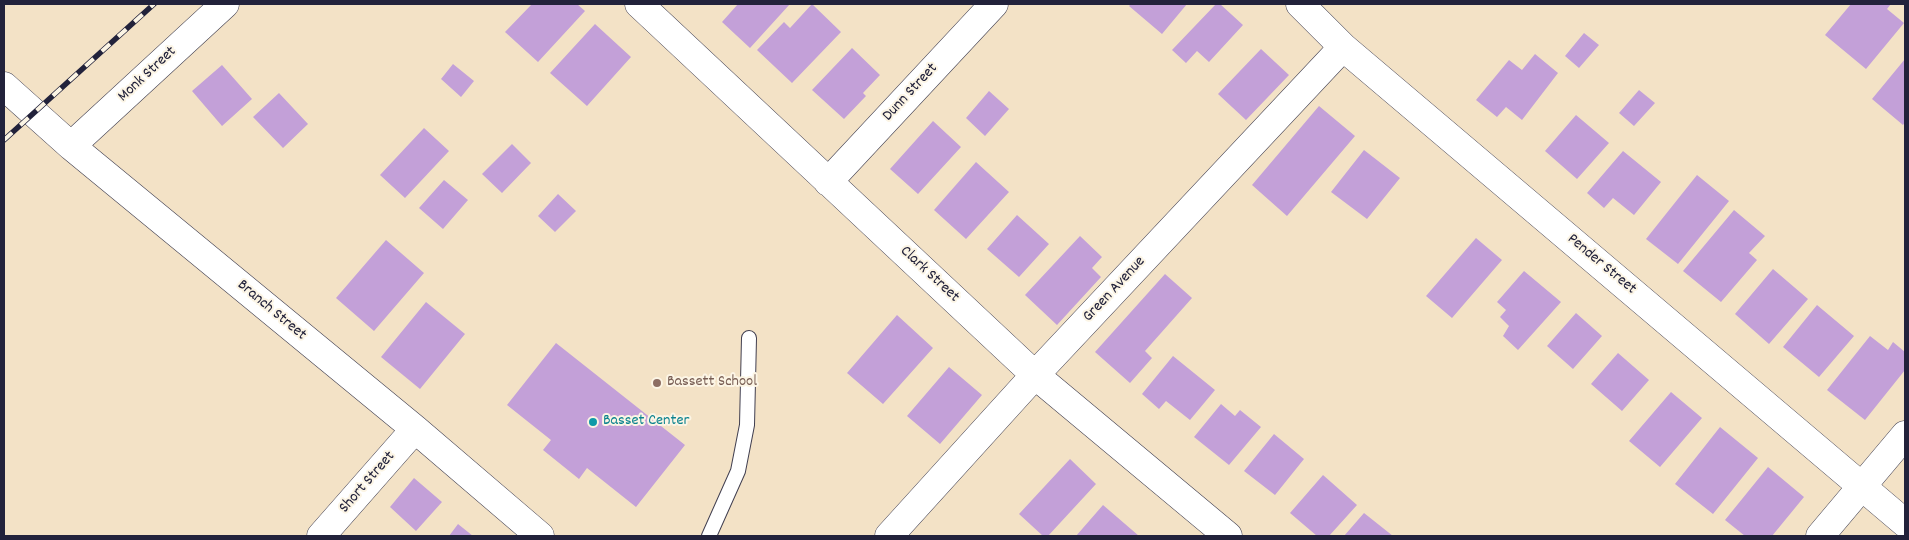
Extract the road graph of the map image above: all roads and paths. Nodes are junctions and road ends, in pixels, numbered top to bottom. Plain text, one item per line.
1 (225, 4) edge
2 (639, 4) edge
3 (994, 4) edge
4 (1300, 4) edge
5 (1344, 47) junction
6 (4, 86) edge
7 (71, 146) junction
8 (828, 182) junction
9 (749, 338) dead end
10 (1035, 375) junction
11 (415, 429) junction
12 (1905, 435) edge
13 (1862, 486) junction
14 (1905, 523) edge
15 (321, 536) edge
16 (540, 536) edge
17 (709, 536) edge
18 (889, 536) edge
19 (1228, 536) edge
20 (1820, 536) edge

1 - 7 street, Monk Street
2 - 8 street, Clark Street
3 - 8 street, Dunn Street
4 - 5 street, Pender Street
5 - 10 street, Green Avenue
5 - 13 street, Pender Street
6 - 7 street, Branch Street
7 - 11 street, Branch Street
8 - 10 street, Clark Street
9 - 17 lane
10 - 18 street, Green Avenue
10 - 19 street, Clark Street
11 - 15 street, Short Street
11 - 16 street, Branch Street
12 - 13 street
13 - 14 street, Pender Street
13 - 20 street

